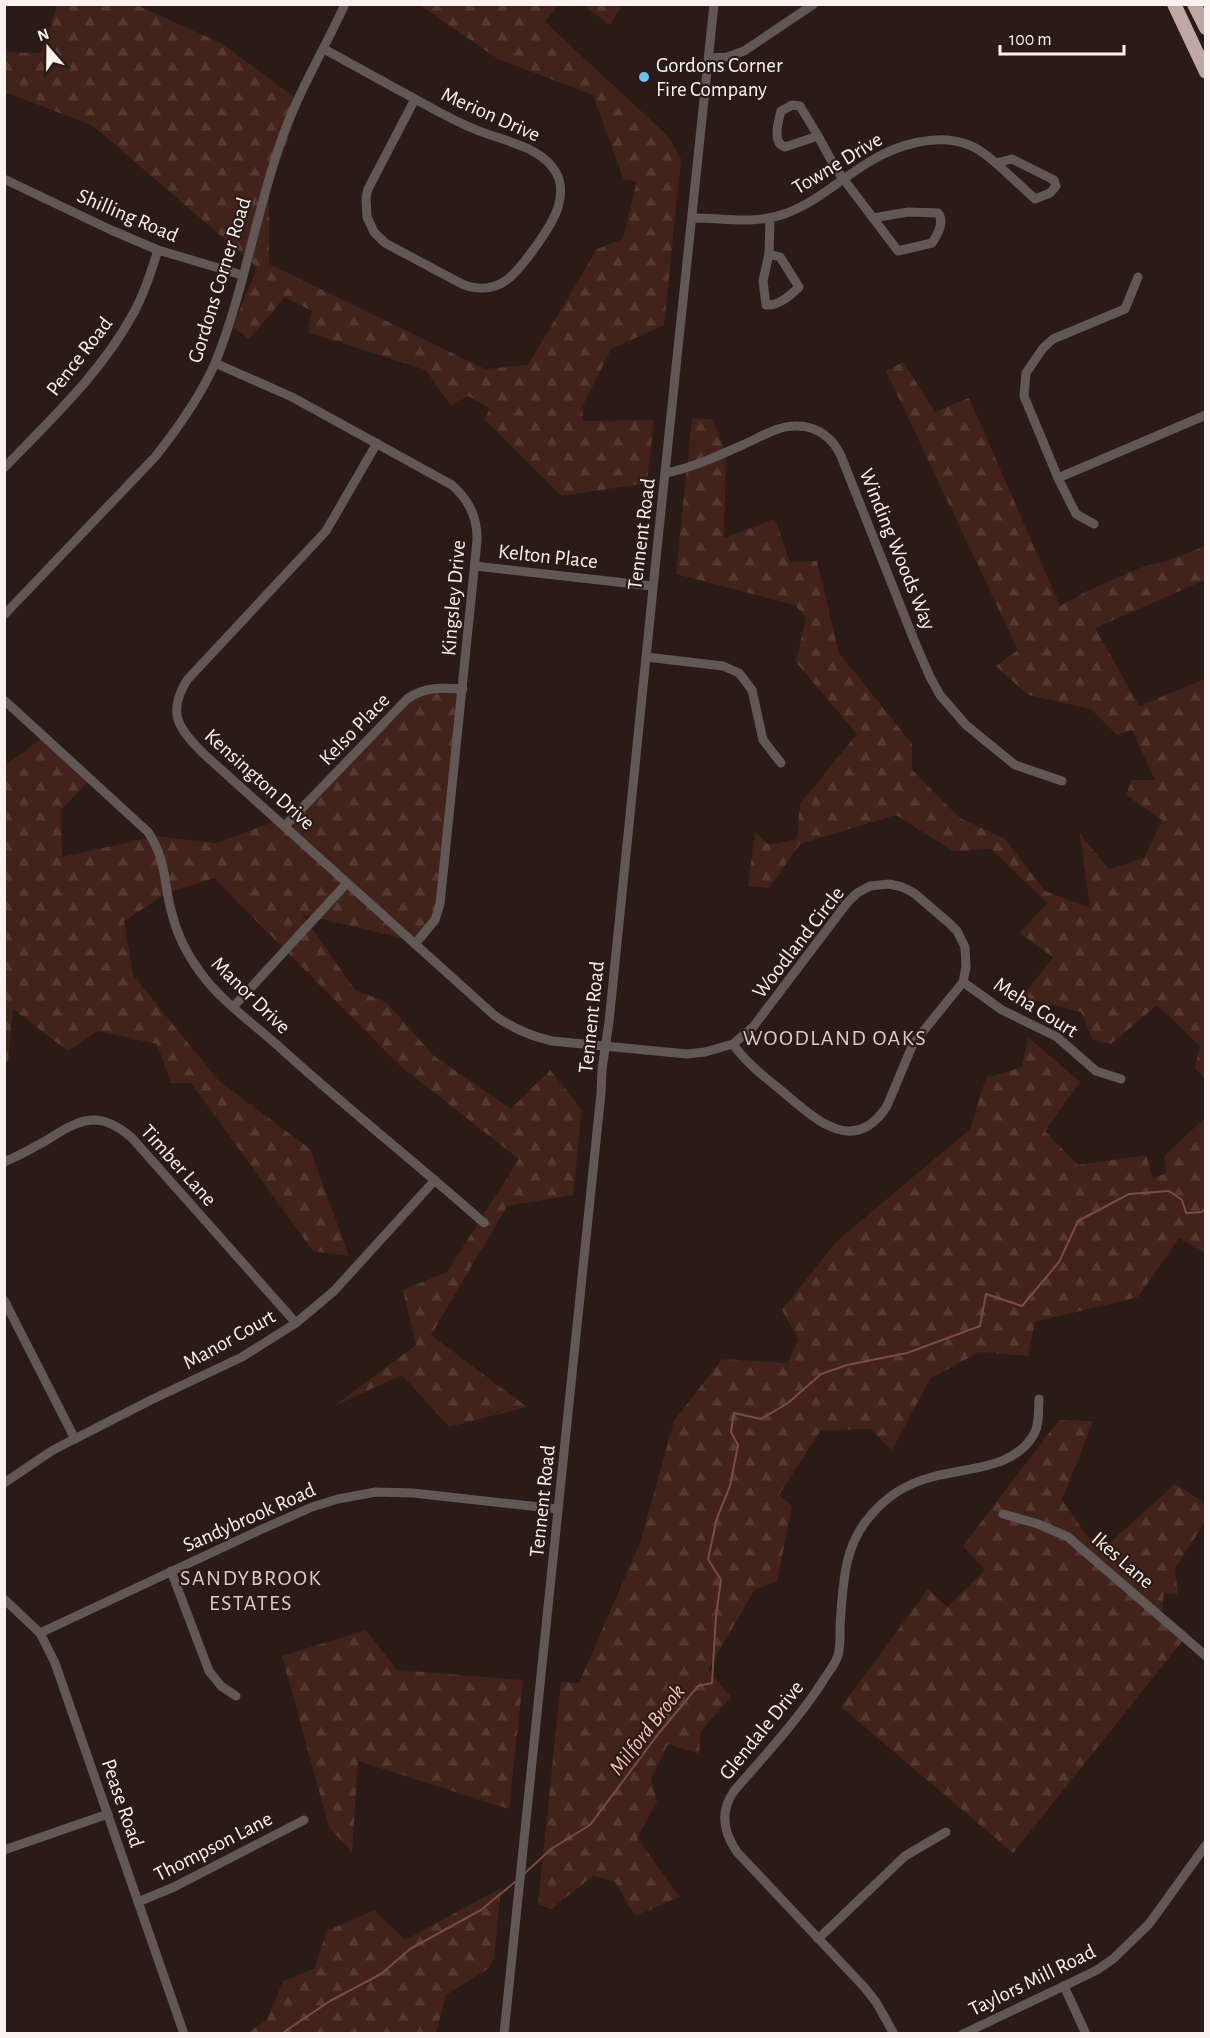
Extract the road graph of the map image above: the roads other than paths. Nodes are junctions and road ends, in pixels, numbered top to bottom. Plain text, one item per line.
1 (345, 4) edge
2 (714, 4) edge
3 (814, 4) edge
4 (1174, 4) edge
5 (1194, 4) edge
6 (1206, 28) edge
7 (324, 49) junction
8 (709, 58) junction
9 (1206, 72) edge
10 (415, 99) junction
11 (818, 136) junction
12 (996, 163) junction
13 (4, 179) edge
14 (844, 179) junction
15 (692, 218) junction
16 (873, 218) junction
17 (770, 219) junction
18 (158, 250) junction
19 (769, 254) junction
20 (242, 275) junction
21 (1138, 277) dead end
22 (215, 363) junction
23 (1206, 415) edge
24 (377, 443) junction
25 (4, 468) edge
26 (666, 473) junction
27 (1058, 478) junction
28 (1094, 524) dead end
29 (475, 566) junction
30 (652, 585) junction
31 (4, 615) edge
32 (646, 657) junction
33 (463, 689) junction
34 (4, 700) edge
35 (781, 763) dead end
36 (1062, 781) dead end
37 (285, 826) junction
38 (347, 882) junction
39 (415, 944) junction
40 (963, 982) junction
41 (234, 1006) junction
42 (733, 1044) junction
43 (605, 1047) junction
44 (1121, 1079) dead end
45 (4, 1162) edge
46 (435, 1180) junction
47 (484, 1223) dead end
48 (4, 1300) edge
49 (296, 1323) junction
50 (1039, 1399) dead end
51 (75, 1439) junction
52 (4, 1483) edge
53 (558, 1509) junction
54 (1003, 1514) dead end
55 (171, 1571) junction
56 (4, 1599) edge
57 (40, 1633) junction
58 (1206, 1656) edge
59 (236, 1696) dead end
60 (108, 1814) junction
61 (304, 1820) dead end
62 (946, 1832) dead end
63 (1206, 1845) edge
64 (4, 1851) edge
65 (138, 1902) junction
66 (818, 1939) junction
67 (1064, 1986) junction
68 (184, 2034) edge
69 (504, 2034) edge
70 (894, 2034) edge
71 (963, 2034) edge
72 (1086, 2034) edge

1 - 7 street, Gordons Corner Road
2 - 8 street, Tennent Road
3 - 8 street
4 - 9 highway
5 - 6 highway
7 - 10 street, Merion Drive
7 - 20 street, Gordons Corner Road
8 - 15 street, Tennent Road
10 - 10 street, Merion Drive
11 - 11 street, Towne Drive
11 - 14 street
12 - 12 street, Towne Drive
12 - 14 street, Towne Drive
13 - 18 street, Shilling Road
14 - 16 street
14 - 17 street, Towne Drive
15 - 17 street, Towne Drive
15 - 26 street, Tennent Road
16 - 16 street
17 - 19 street
18 - 20 street, Shilling Road
18 - 25 street, Pence Road
19 - 19 street
20 - 22 street, Gordons Corner Road
21 - 27 street
22 - 24 street, Kingsley Drive
22 - 31 street, Gordons Corner Road
23 - 27 street
24 - 29 street, Kingsley Drive
24 - 37 street, Kensington Drive
26 - 30 street, Tennent Road
26 - 36 street, Winding Woods Way
27 - 28 street
29 - 30 street, Kelton Place
29 - 33 street, Kingsley Drive
30 - 32 street, Tennent Road
32 - 35 street
32 - 43 street, Tennent Road
33 - 37 street, Kelso Place
33 - 39 street, Kingsley Drive
34 - 41 street, Manor Drive
37 - 38 street, Kensington Drive
38 - 39 street, Kensington Drive
38 - 41 street
39 - 43 street, Kensington Drive
40 - 42 street
40 - 42 street, Woodland Circle
40 - 44 street, Meha Court
41 - 46 street, Manor Drive
42 - 43 street, Woodland Circle
43 - 53 street, Tennent Road
45 - 49 street, Timber Lane
46 - 47 street, Manor Drive
46 - 49 street, Manor Court
48 - 51 street
49 - 51 street, Manor Court
50 - 66 street, Glendale Drive
51 - 52 street, Manor Court
53 - 55 street, Sandybrook Road
53 - 69 street, Tennent Road
54 - 58 street, Ikes Lane
55 - 57 street, Sandybrook Road
55 - 59 street
56 - 57 street, Pease Road
57 - 60 street, Pease Road
60 - 64 street
60 - 65 street, Pease Road
61 - 65 street, Thompson Lane
62 - 66 street
63 - 67 street, Taylors Mill Road
65 - 68 street, Pease Road
66 - 70 street, Glendale Drive
67 - 71 street, Taylors Mill Road
67 - 72 street

